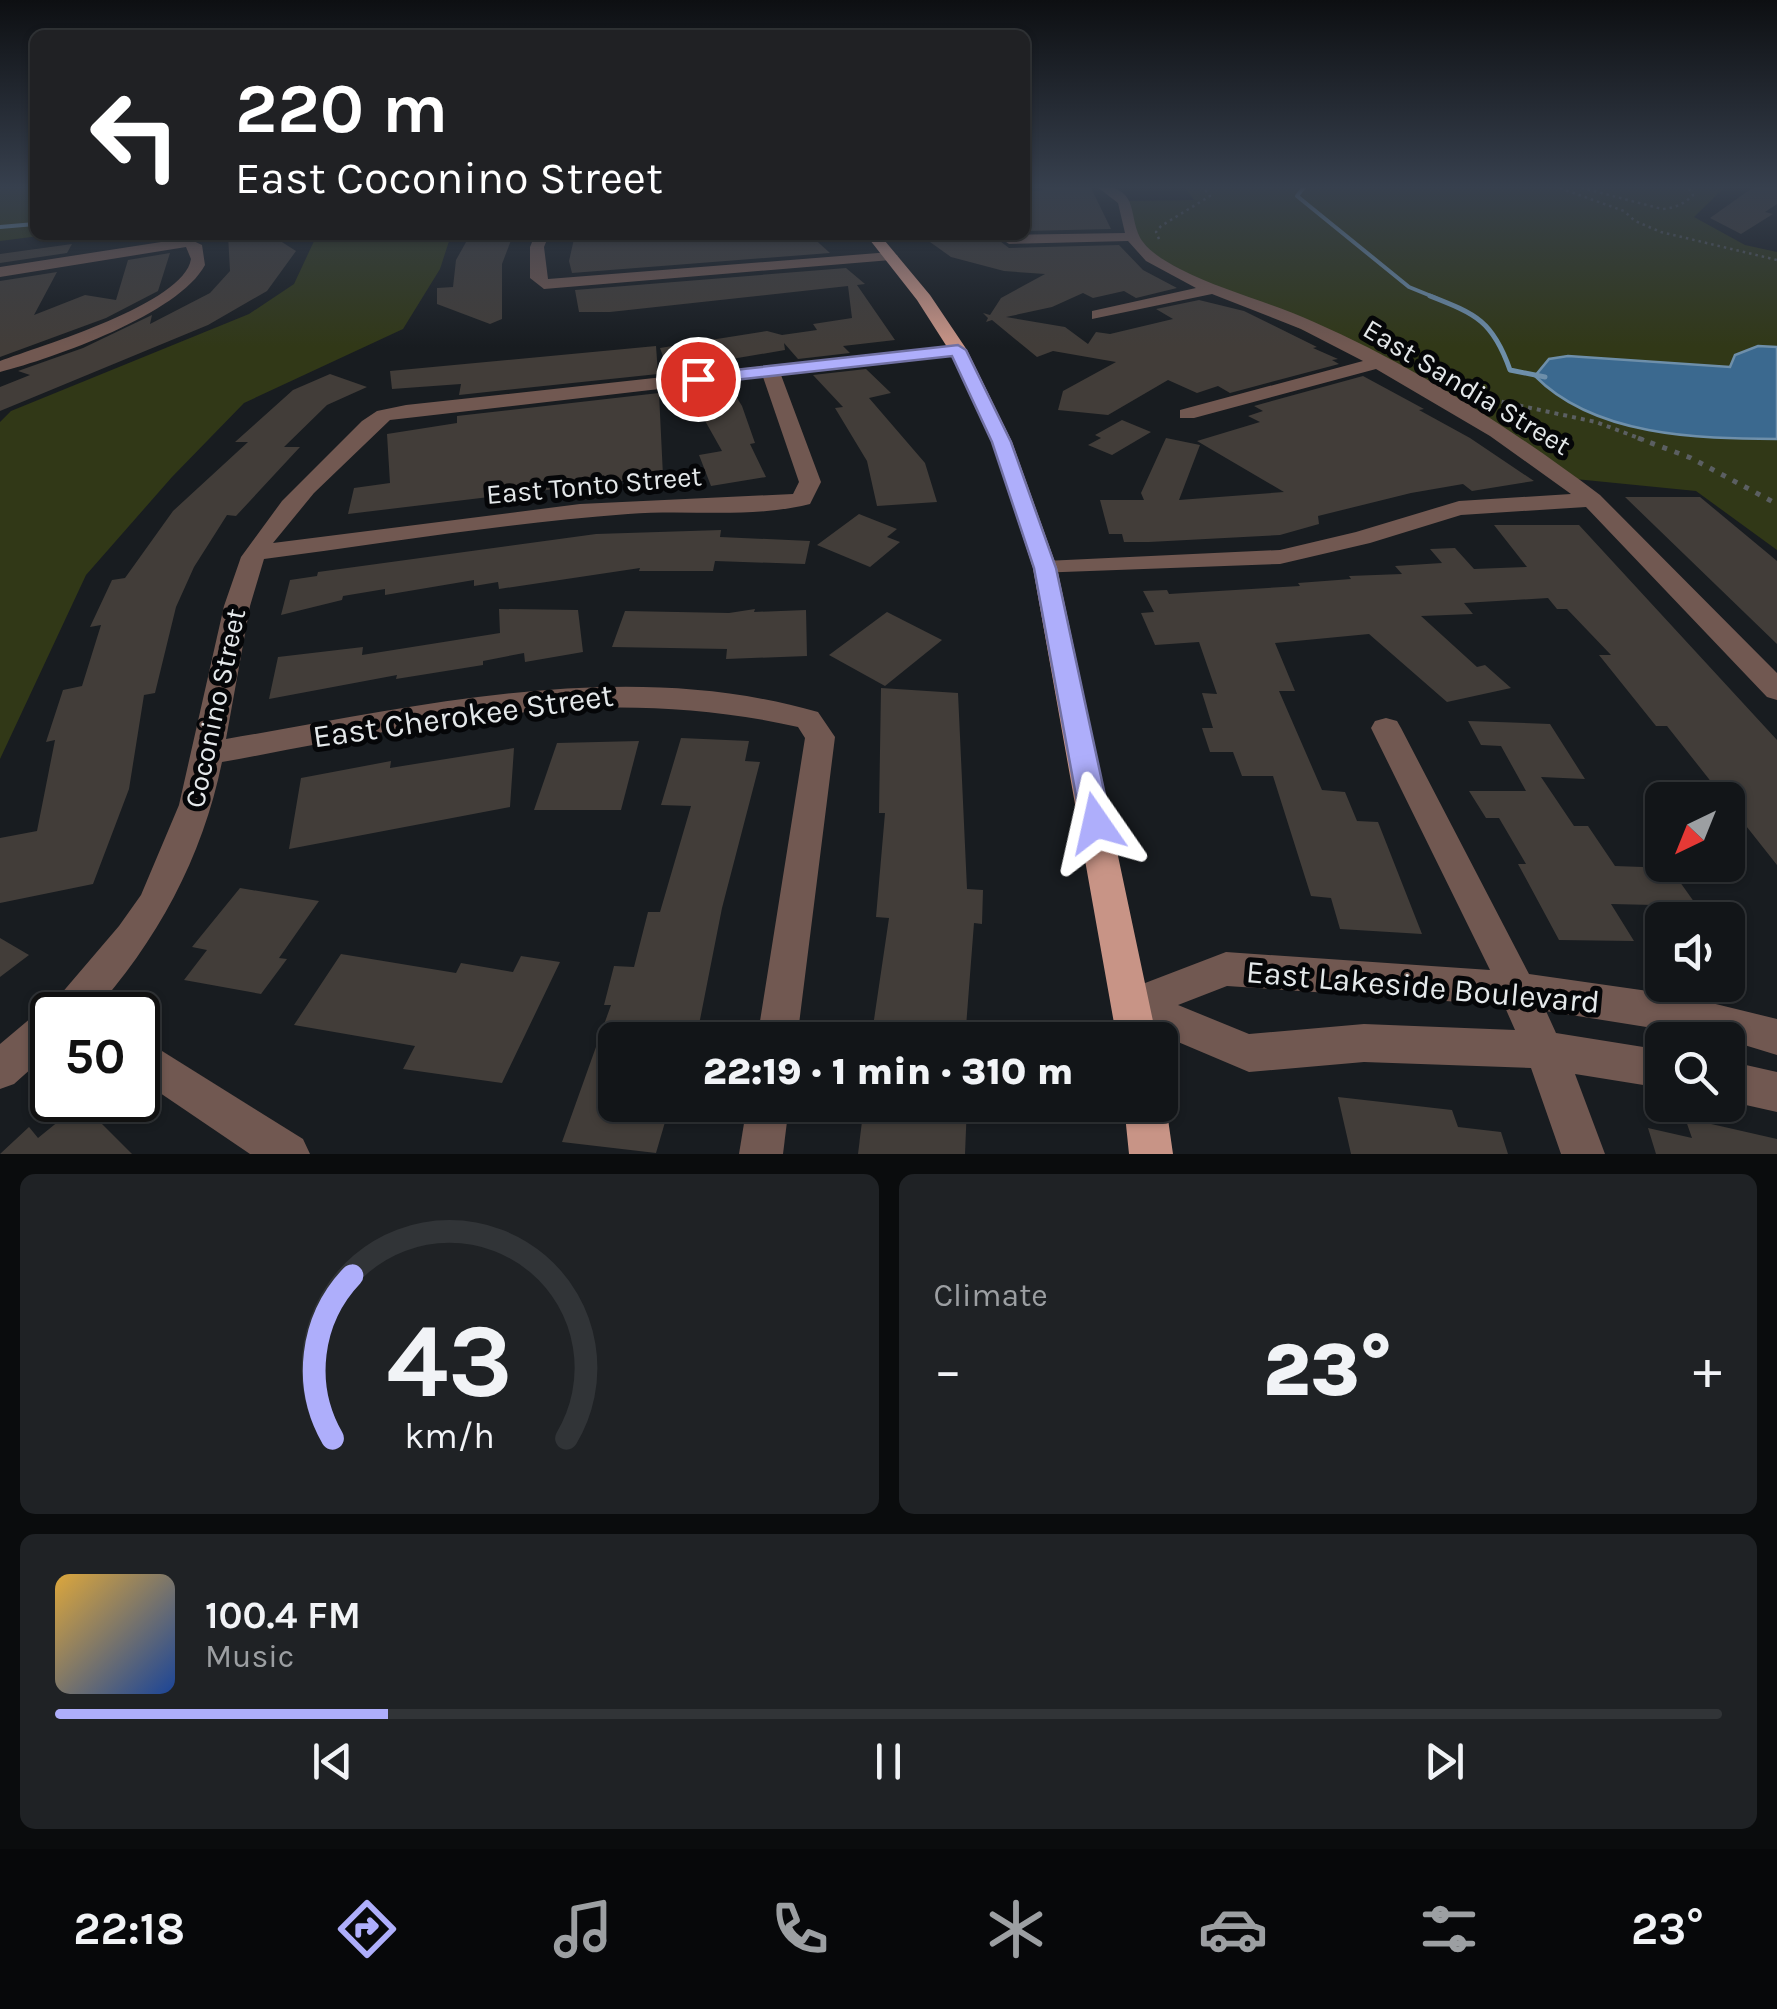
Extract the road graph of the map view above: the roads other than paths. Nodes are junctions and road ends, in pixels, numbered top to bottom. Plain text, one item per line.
1 (540, 240) edge
2 (878, 240) edge
3 (1136, 240) edge
4 (891, 256) junction
5 (0, 272) edge
6 (1212, 288) junction
7 (1098, 315) dead end
8 (958, 350) junction
9 (1376, 363) junction
10 (0, 366) edge
11 (770, 371) junction
12 (1187, 414) dead end
13 (1592, 500) junction
14 (255, 553) junction
15 (1045, 568) junction
16 (1777, 690) edge
17 (1386, 728) dead end
18 (209, 753) junction
19 (88, 992) edge
20 (1531, 1020) junction
21 (780, 1022) edge
22 (1135, 1022) edge
23 (1137, 1022) edge
24 (1178, 1034) edge
25 (1777, 1036) edge
26 (30, 1046) edge
27 (1645, 1063) edge
28 (160, 1069) edge
29 (0, 1070) edge
30 (1745, 1085) edge
31 (1777, 1092) edge
32 (766, 1122) edge
33 (1147, 1122) edge
34 (288, 1154) edge
35 (761, 1154) edge
36 (1151, 1154) edge
37 (1583, 1154) edge

1 - 4 street
2 - 4 main road
3 - 6 street, East Sandia Street
4 - 8 main road
5 - 10 street
6 - 7 street
6 - 9 street, East Sandia Street
8 - 11 street
8 - 15 main road
9 - 12 street
9 - 13 street, East Sandia Street
11 - 14 street, Coconino Street
11 - 14 street, East Tonto Street
13 - 15 street
13 - 16 street, East Sandia Street
14 - 18 street, Coconino Street
15 - 22 main road
17 - 20 street
18 - 19 street, Coconino Street
18 - 21 street, East Cherokee Street
20 - 23 street, East Lakeside Boulevard
20 - 24 street, East Lakeside Boulevard
20 - 25 street, East Lakeside Boulevard
20 - 27 street, East Lakeside Boulevard
20 - 37 street
26 - 29 street, Coconino Street
28 - 34 street
30 - 31 street
32 - 35 street
33 - 36 main road

